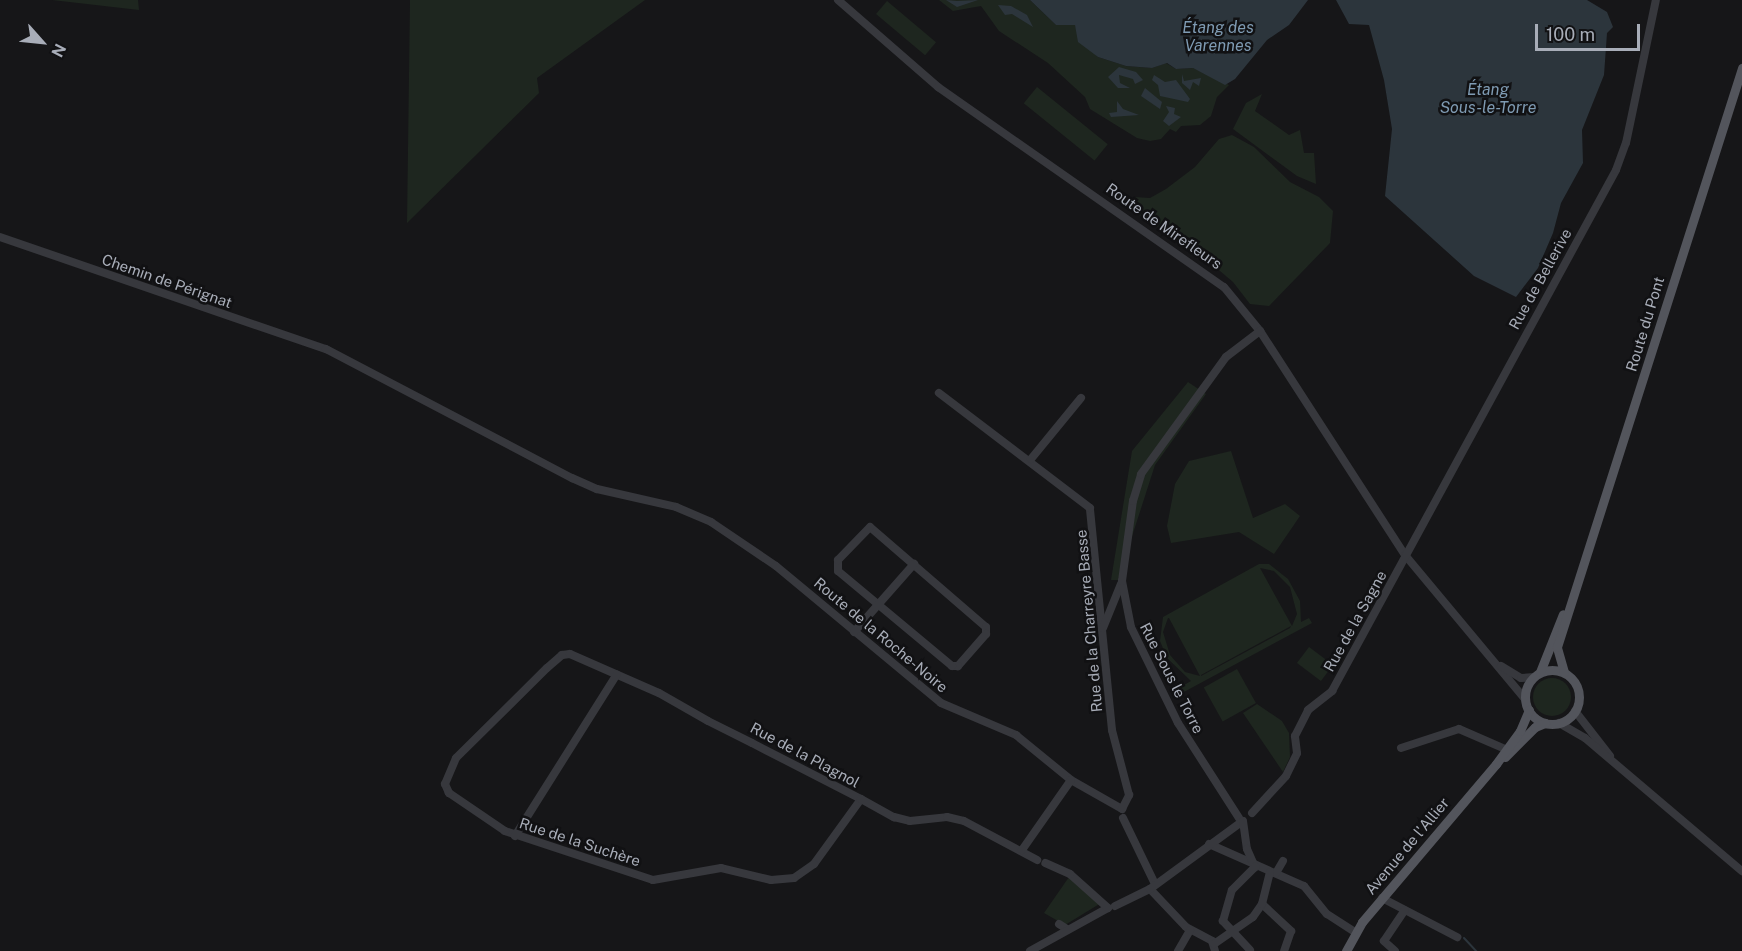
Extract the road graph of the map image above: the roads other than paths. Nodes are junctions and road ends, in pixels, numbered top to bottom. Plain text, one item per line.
1 (838, 0) edge
2 (1656, 0) edge
3 (1742, 68) edge
4 (0, 237) edge
5 (1260, 331) junction
6 (939, 393) dead end
7 (1082, 398) dead end
8 (1030, 459) junction
9 (652, 501) joint
10 (1405, 555) junction
11 (914, 564) junction
12 (1122, 581) junction
13 (1576, 588) junction
14 (877, 606) junction
15 (1103, 630) junction
16 (854, 632) junction
17 (562, 655) joint
18 (1491, 657) junction
19 (1564, 672) junction
20 (617, 674) junction
21 (1537, 674) junction
22 (1525, 699) junction
23 (1529, 710) junction
24 (1575, 711) junction
25 (1545, 723) junction
26 (1559, 723) junction
27 (1401, 748) dead end
28 (1505, 749) junction
29 (1496, 764) junction
30 (1071, 780) junction
31 (1633, 782) junction
32 (861, 800) junction
33 (1122, 809) joint
34 (1252, 813) dead end
35 (1124, 818) dead end
36 (1241, 820) junction
37 (515, 836) junction
38 (1209, 844) junction
39 (1022, 850) junction
40 (1283, 861) dead end
41 (1255, 867) junction
42 (1273, 872) junction
43 (1742, 872) edge
44 (1152, 886) junction
45 (1382, 898) junction
46 (1262, 904) junction
47 (1111, 907) junction
48 (1405, 910) junction
49 (1059, 924) dead end
50 (1067, 929) junction
51 (1190, 930) junction
52 (1233, 932) junction
53 (1355, 932) junction
54 (1457, 937) dead end
55 (1214, 947) edge
56 (1250, 950) edge
57 (1030, 951) edge
58 (1178, 951) edge
59 (1284, 951) edge
60 (1346, 951) edge
61 (1395, 951) edge

1 - 5 street, Route de Mirefleurs
2 - 10 street, Rue de Bellerive
3 - 13 main road, Route du Pont
4 - 9 street, Chemin de Pérignat
5 - 10 street, Route de Mirefleurs
5 - 12 street, Rue Sous le Torre
6 - 8 street, Rue de la Charreyre Basse
7 - 8 street
8 - 15 street, Rue de la Charreyre Basse
9 - 16 street, Route de la Roche-Noire
10 - 18 street, Route de Mirefleurs
10 - 34 street, Rue de la Sagne
11 - 14 street
11 - 14 street
11 - 14 street
12 - 15 street
12 - 36 street, Rue Sous le Torre
13 - 19 main road, Route du Pont
13 - 21 main road, Route du Pont
14 - 16 street
15 - 33 street, Rue de la Charreyre Basse
16 - 30 street, Route de la Roche-Noire
17 - 20 street, Rue de la Plagnol
17 - 37 street, Rue de la Suchère
18 - 21 street, Route de Mirefleurs
18 - 22 street, Route de Mirefleurs
19 - 21 main road
19 - 24 main road
20 - 32 street, Rue de la Plagnol
20 - 37 street
21 - 22 main road
22 - 23 main road
23 - 25 main road
23 - 28 main road
24 - 26 main road
24 - 31 street
25 - 26 main road
25 - 29 main road
26 - 31 street
27 - 28 street
28 - 29 main road
29 - 45 main road, Avenue de l'Allier
30 - 33 street, Route de la Roche-Noire
30 - 39 street
31 - 43 street
32 - 37 street, Rue de la Suchère
32 - 39 street, Rue de la Plagnol
35 - 44 street
36 - 38 street
36 - 41 street
38 - 41 street
38 - 44 street
39 - 47 street, Rue de la Plagnol
40 - 42 street
41 - 42 street
41 - 52 street
42 - 46 street
42 - 53 street
44 - 47 street
44 - 51 street
45 - 48 street
45 - 53 main road, Avenue de l'Allier
46 - 52 street
46 - 59 street
47 - 50 street
48 - 54 street
48 - 61 street
49 - 50 street
50 - 57 street
51 - 55 street
51 - 58 street
52 - 55 street
52 - 56 street
53 - 60 main road, Avenue de l'Allier

